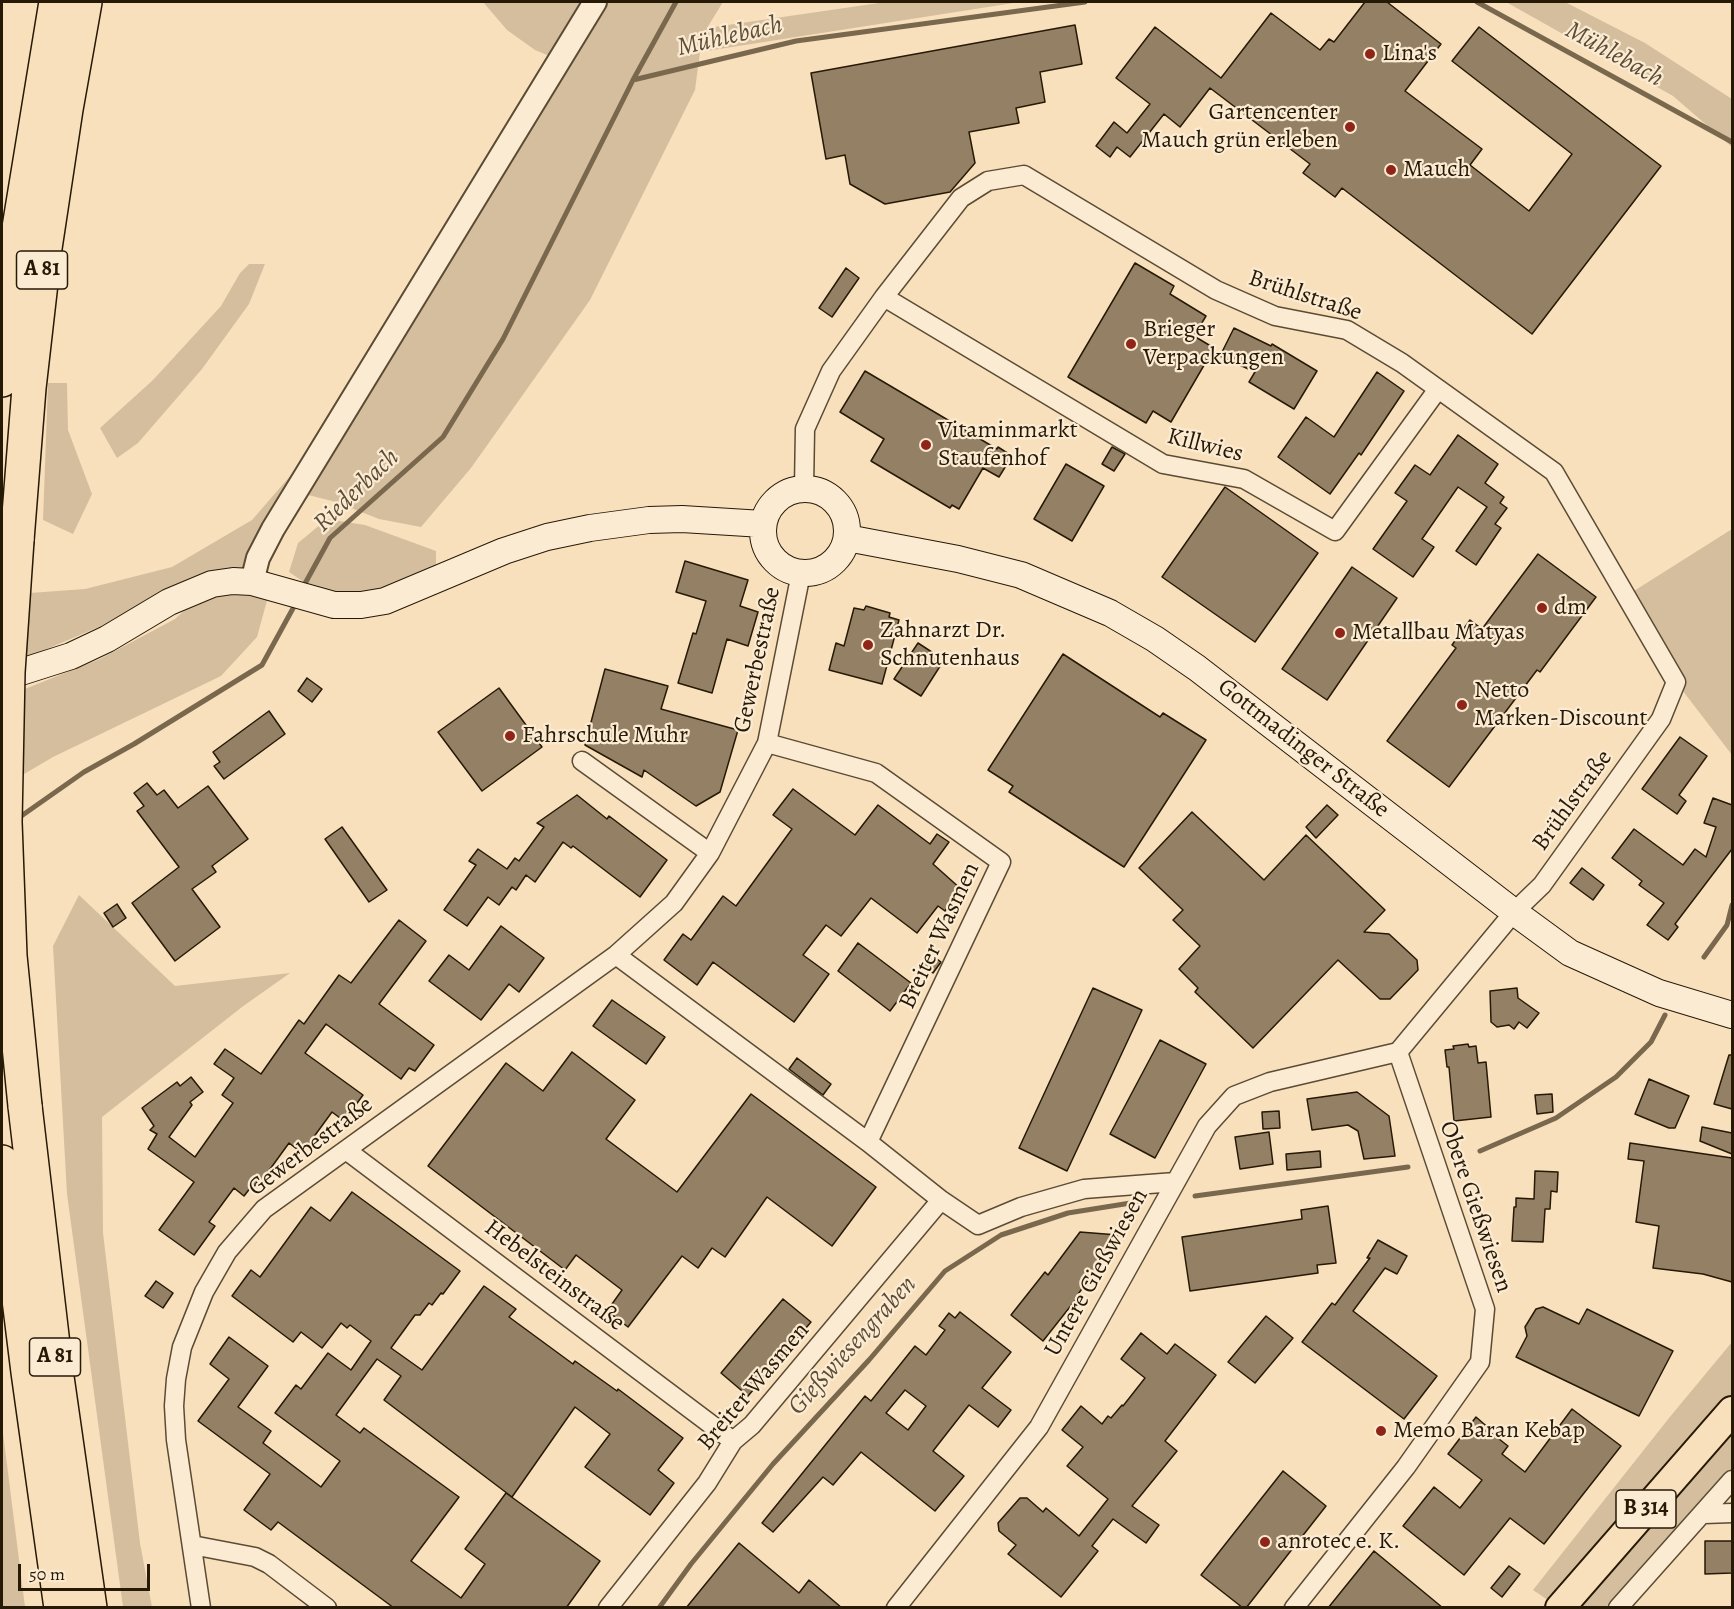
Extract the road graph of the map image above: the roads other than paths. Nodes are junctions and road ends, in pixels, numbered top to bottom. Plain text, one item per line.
1 (56, 2) edge
2 (85, 2) edge
3 (595, 2) edge
4 (884, 297) junction
5 (2, 380) edge
6 (1438, 389) junction
7 (804, 488) junction
8 (763, 524) junction
9 (847, 538) junction
10 (801, 573) junction
11 (252, 582) junction
12 (2, 678) edge
13 (766, 743) junction
14 (582, 761) dead end
15 (710, 853) junction
16 (1514, 912) junction
17 (616, 955) junction
18 (1732, 1015) edge
19 (1398, 1052) junction
20 (868, 1142) junction
21 (346, 1150) junction
22 (2, 1162) edge
23 (1175, 1182) junction
24 (941, 1200) junction
25 (1732, 1411) edge
26 (734, 1441) junction
27 (1732, 1480) edge
28 (1732, 1513) edge
29 (1704, 1514) junction
30 (192, 1545) junction
31 (61, 1608) edge
32 (90, 1608) edge
33 (201, 1608) edge
34 (327, 1608) edge
35 (608, 1608) edge
36 (896, 1608) edge
37 (1294, 1608) edge
38 (1560, 1608) edge
39 (1618, 1608) edge

1 - 5 highway, A 81
2 - 32 highway, A 81, bridge
3 - 11 street
4 - 6 street, Brühlstraße
4 - 6 street, Killwies
4 - 7 street, Brühlstraße
6 - 16 street, Brühlstraße
7 - 8 main road
7 - 9 main road
8 - 10 main road
8 - 11 main road
9 - 10 main road
9 - 16 main road, Gottmadinger Straße
10 - 13 street, Gewerbestraße
11 - 12 main road
13 - 15 street, Gewerbestraße
13 - 20 street, Breiter Wasmen
14 - 15 street
15 - 17 street, Gewerbestraße
16 - 18 main road, Gottmadinger Straße
16 - 19 street
17 - 20 street
17 - 21 street, Gewerbestraße
19 - 23 street, Untere Gießwiesen
19 - 37 street, Obere Gießwiesen
20 - 24 street
21 - 26 street, Hebelsteinstraße
21 - 30 street, Gewerbestraße
22 - 31 highway, A 81
23 - 24 street
23 - 36 street, Untere Gießwiesen
24 - 26 street, Breiter Wasmen
25 - 38 main road, B 314
26 - 35 street, Breiter Wasmen
27 - 29 street
28 - 29 street
29 - 39 street
30 - 33 street, Gewerbestraße
30 - 34 street

